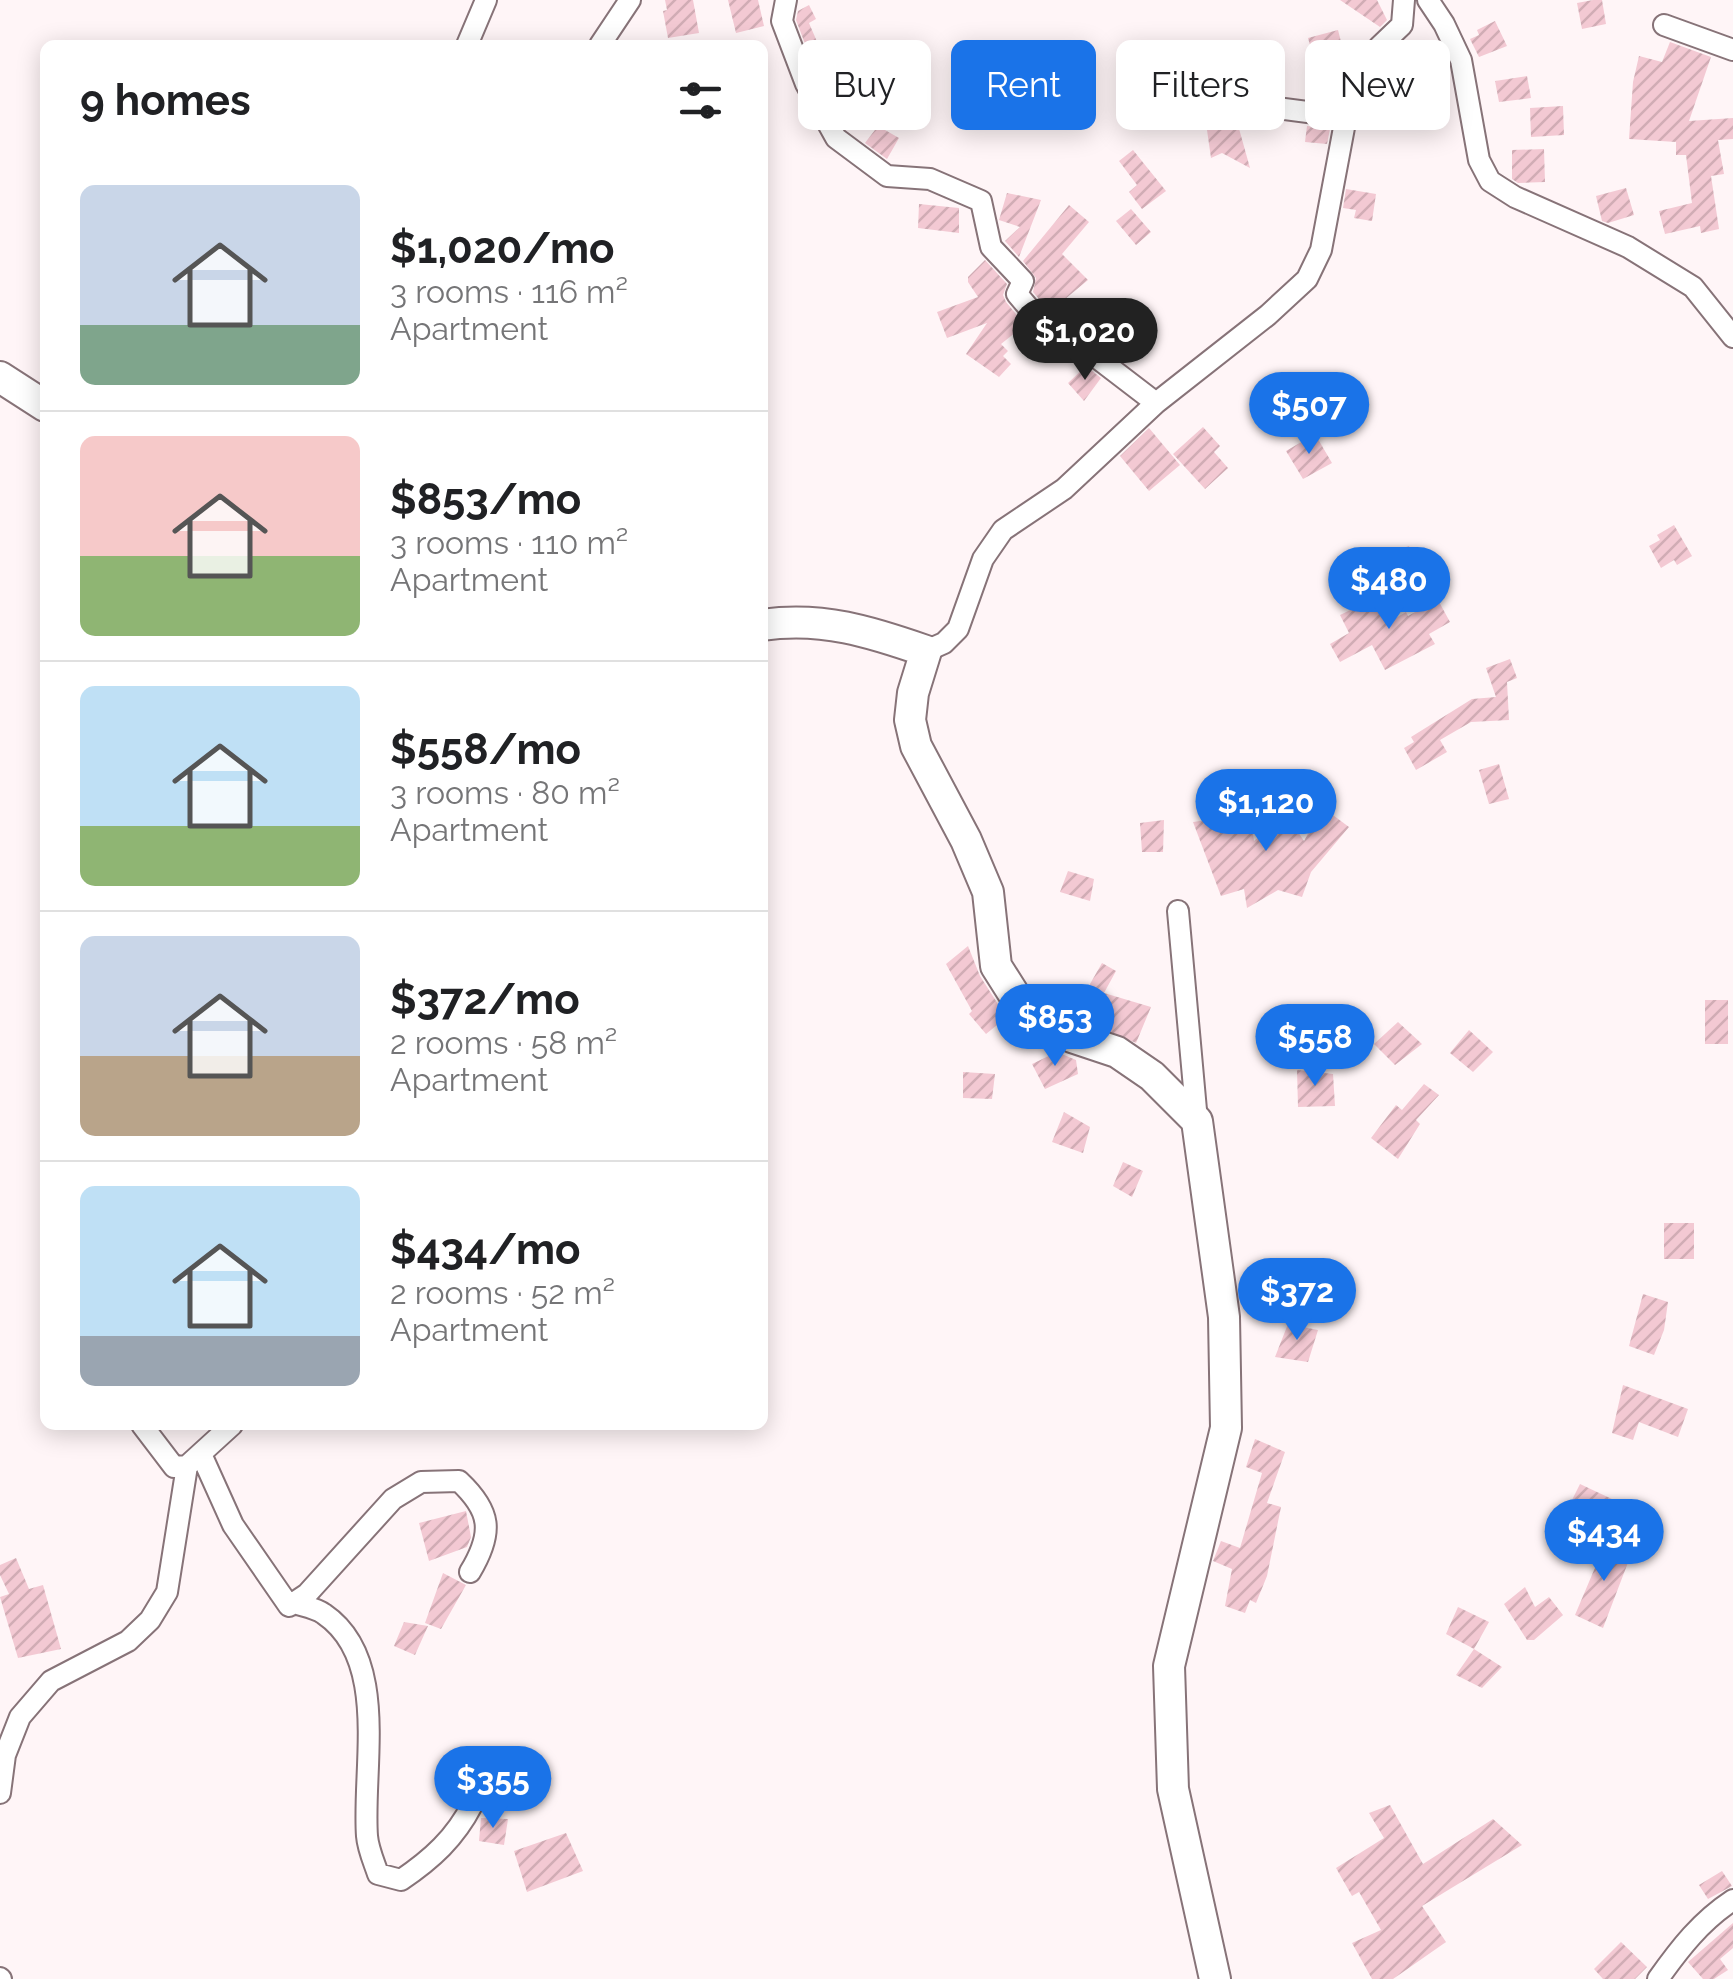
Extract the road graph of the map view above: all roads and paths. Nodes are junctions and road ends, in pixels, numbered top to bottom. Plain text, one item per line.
1 (486, 0) edge
2 (630, 0) edge
3 (786, 0) edge
4 (1404, 0) edge
5 (1428, 0) edge
6 (1664, 25) dead end
7 (469, 40) edge
8 (603, 40) edge
9 (1386, 40) edge
10 (1733, 50) edge
11 (1344, 130) edge
12 (1733, 336) edge
13 (0, 378) edge
14 (40, 403) edge
15 (1156, 403) junction
16 (768, 625) edge
17 (926, 652) junction
18 (1178, 911) dead end
19 (1197, 1122) junction
20 (146, 1430) edge
21 (227, 1430) edge
22 (194, 1460) junction
23 (470, 1572) dead end
24 (294, 1604) junction
25 (0, 1794) edge
26 (472, 1805) dead end
27 (1733, 1900) edge
28 (1216, 1979) edge
29 (1658, 1979) edge

1 - 7 street
2 - 8 street
3 - 15 street
4 - 9 street
5 - 12 street
6 - 10 street
11 - 15 street
13 - 14 street
15 - 17 street
16 - 17 street
17 - 19 street
18 - 19 street
19 - 28 street
20 - 22 street
21 - 22 street
22 - 24 street
22 - 25 street
23 - 24 street
24 - 26 street
27 - 29 street

